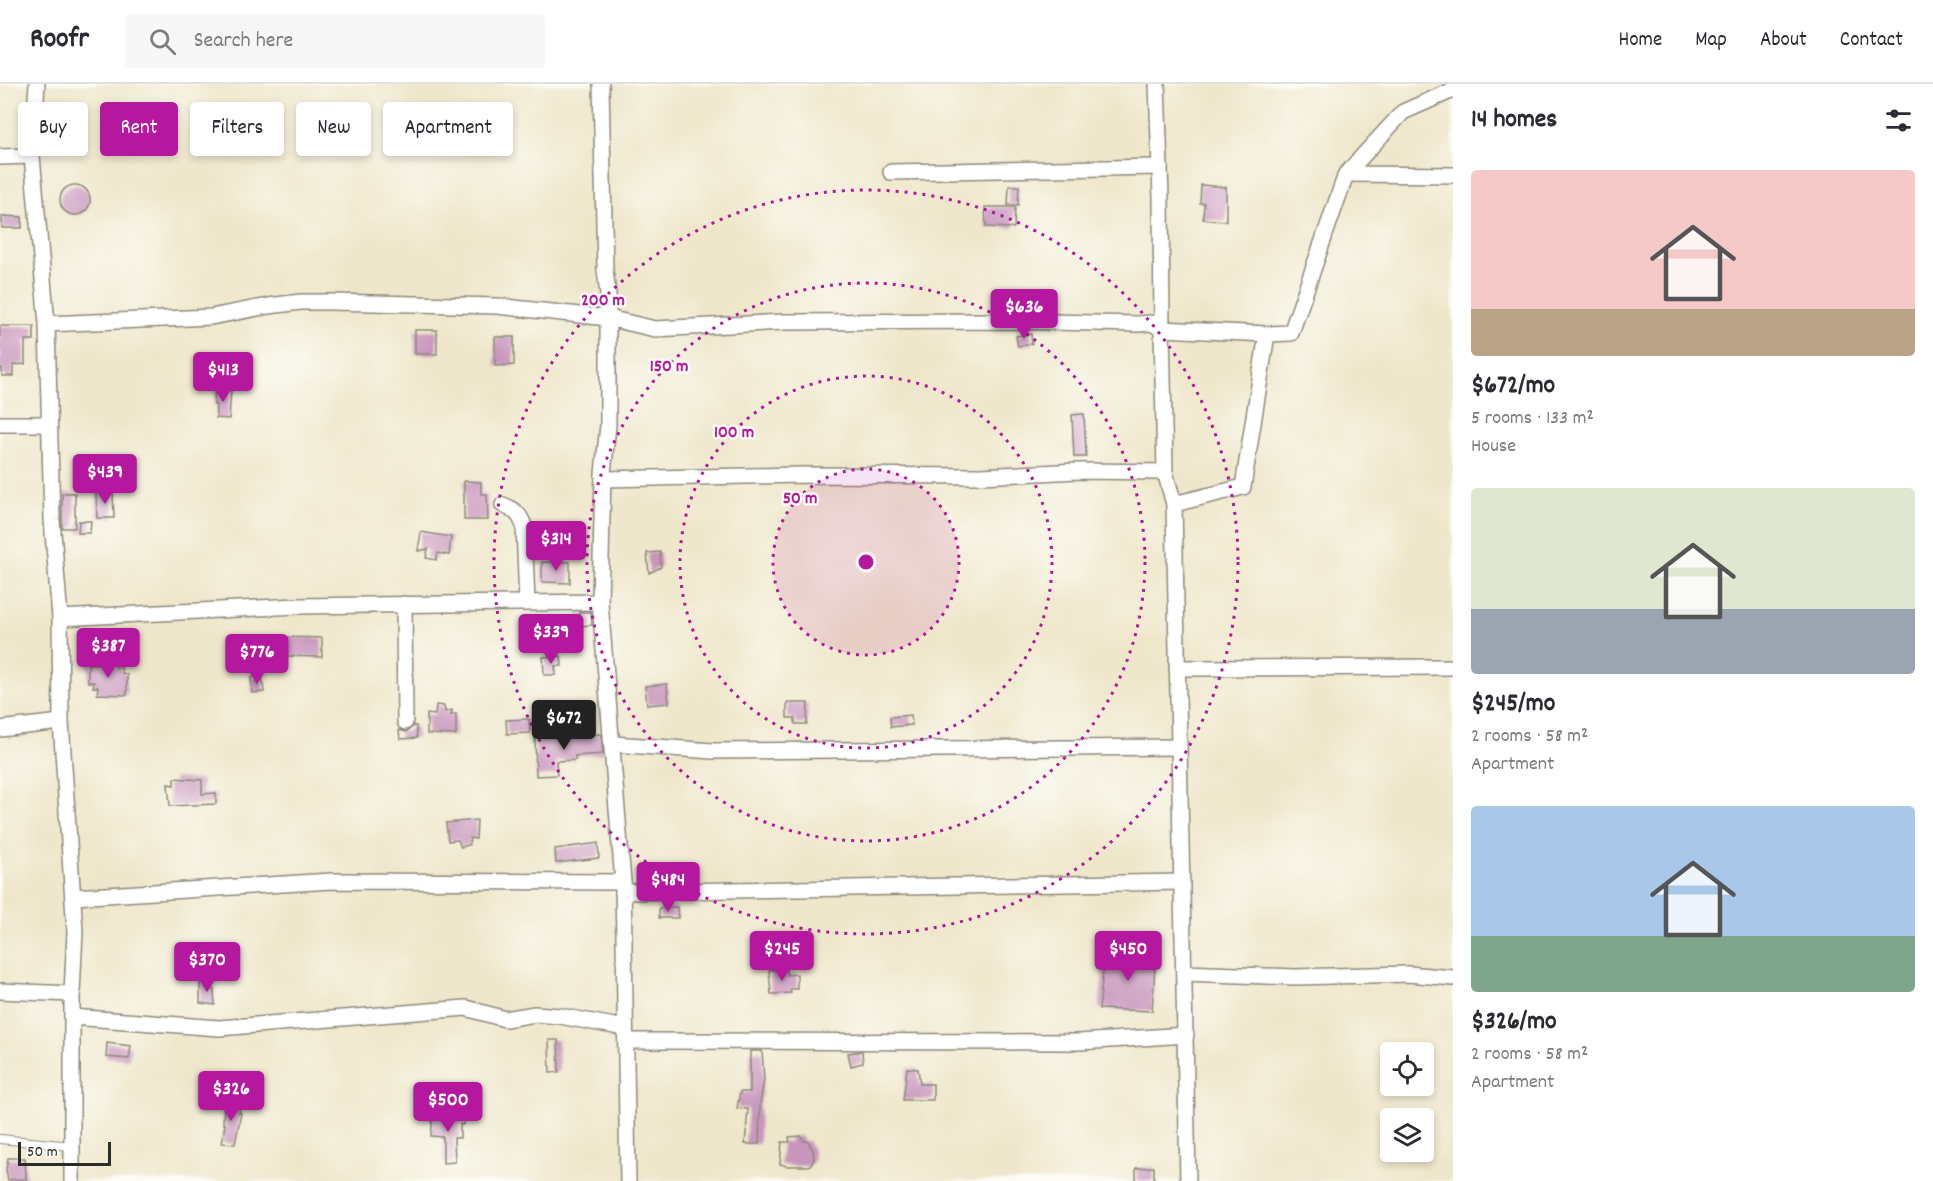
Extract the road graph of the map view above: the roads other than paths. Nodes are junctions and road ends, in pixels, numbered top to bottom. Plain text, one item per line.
1 (37, 84) edge
2 (601, 84) edge
3 (1157, 84) edge
4 (1453, 90) edge
5 (36, 102) edge
6 (32, 156) joint
7 (0, 157) edge
8 (1160, 167) junction
9 (891, 172) dead end
10 (1346, 174) junction
11 (1453, 175) edge
12 (608, 318) junction
13 (46, 324) junction
14 (1162, 328) junction
15 (1267, 334) junction
16 (0, 424) edge
17 (49, 424) junction
18 (1165, 472) junction
19 (603, 478) junction
20 (1174, 504) junction
21 (503, 505) dead end
22 (600, 602) junction
23 (527, 603) junction
24 (404, 604) junction
25 (60, 618) junction
26 (1453, 667) edge
27 (1177, 668) junction
28 (61, 722) junction
29 (405, 722) dead end
30 (0, 729) edge
31 (613, 744) junction
32 (1179, 747) junction
33 (1182, 882) junction
34 (623, 887) junction
35 (73, 897) junction
36 (1184, 973) junction
37 (1453, 978) edge
38 (0, 991) edge
39 (72, 994) junction
40 (72, 1017) junction
41 (625, 1035) junction
42 (1186, 1035) junction
43 (0, 1139) edge
44 (72, 1146) junction
45 (72, 1181) edge
46 (628, 1181) edge
47 (1188, 1181) edge

1 - 5 street
2 - 12 street
3 - 8 street
4 - 10 street
6 - 7 street
6 - 13 street
8 - 9 street
8 - 14 street
10 - 11 street
10 - 15 street
12 - 13 street
12 - 14 street
12 - 19 street
13 - 17 street
14 - 15 street
14 - 18 street
15 - 20 street
16 - 17 street
17 - 25 street
18 - 19 street
18 - 20 street
19 - 22 street
20 - 27 street
21 - 23 street
22 - 23 street
22 - 31 street
23 - 24 street
24 - 25 street
24 - 29 street
25 - 28 street
26 - 27 street
27 - 32 street
28 - 30 street
28 - 35 street
31 - 32 street
31 - 34 street
32 - 33 street
33 - 34 street
33 - 36 street
34 - 35 street
34 - 41 street
35 - 39 street
36 - 37 street
36 - 42 street
38 - 39 street
39 - 40 street
40 - 41 street
40 - 44 street
41 - 42 street
41 - 46 street
42 - 47 street
43 - 44 lane
44 - 45 street

